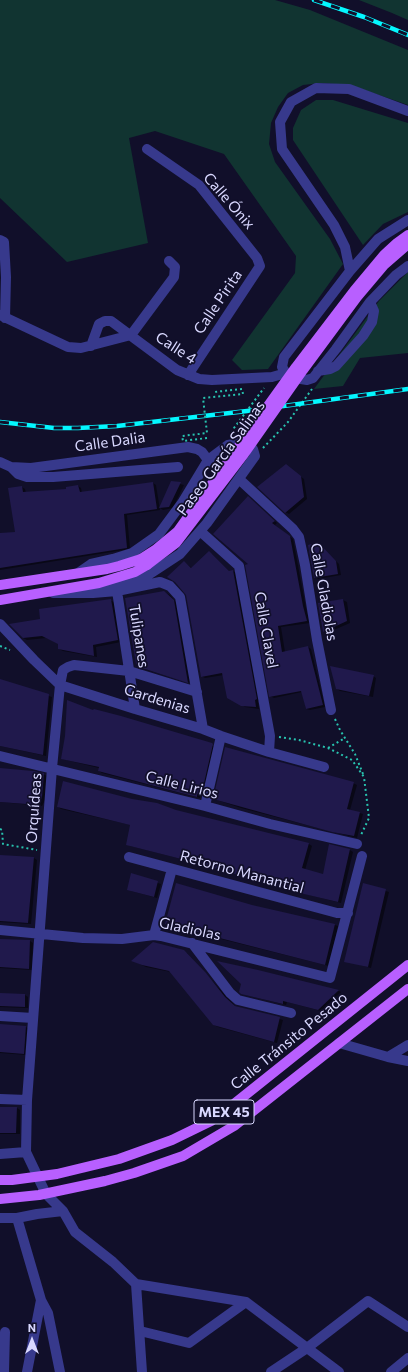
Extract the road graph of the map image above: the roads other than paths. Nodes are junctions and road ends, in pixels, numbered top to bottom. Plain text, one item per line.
1 (408, 111) edge
2 (147, 149) dead end
3 (408, 220) edge
4 (408, 235) edge
5 (2, 241) edge
6 (408, 244) edge
7 (169, 261) dead end
8 (260, 266) joint
9 (408, 266) edge
10 (350, 271) junction
11 (370, 302) junction
12 (2, 319) edge
13 (131, 335) junction
14 (91, 346) junction
15 (286, 373) junction
16 (315, 374) junction
17 (188, 375) junction
18 (208, 460) junction
19 (0, 462) edge
20 (11, 467) junction
21 (178, 467) dead end
22 (239, 479) junction
23 (200, 531) junction
24 (144, 562) junction
25 (78, 573) junction
26 (99, 583) junction
27 (0, 585) edge
28 (117, 591) junction
29 (47, 592) junction
30 (0, 600) edge
31 (1, 625) edge
32 (129, 671) junction
33 (60, 684) junction
34 (196, 692) junction
35 (135, 709) junction
36 (331, 710) road end
37 (203, 729) junction
38 (221, 736) junction
39 (269, 752) junction
40 (0, 756) edge
41 (324, 767) dead end
42 (52, 768) junction
43 (205, 806) junction
44 (357, 844) road end
45 (362, 856) dead end
46 (129, 857) dead end
47 (172, 869) junction
48 (348, 913) junction
49 (0, 930) edge
50 (40, 933) junction
51 (154, 935) junction
52 (192, 943) junction
53 (408, 965) edge
54 (408, 989) edge
55 (290, 1013) dead end
56 (0, 1016) edge
57 (33, 1018) junction
58 (339, 1044) junction
59 (408, 1045) edge
60 (388, 1057) junction
61 (408, 1061) edge
62 (0, 1098) edge
63 (27, 1100) junction
64 (26, 1152) junction
65 (0, 1154) edge
66 (37, 1176) junction
67 (0, 1180) edge
68 (46, 1194) junction
69 (0, 1199) edge
70 (63, 1211) junction
71 (0, 1218) edge
72 (17, 1218) junction
73 (136, 1284) junction
74 (41, 1300) junction
75 (246, 1302) junction
76 (408, 1327) edge
77 (140, 1331) junction
78 (5, 1332) dead end
79 (308, 1348) junction
80 (408, 1358) edge
81 (395, 1371) edge
82 (4, 1372) edge
83 (28, 1372) edge
84 (60, 1372) edge
85 (142, 1372) edge
86 (271, 1372) edge
87 (339, 1372) edge

1 - 10 street
2 - 8 street, Calle Ónix
3 - 10 street
4 - 24 main road, Paseo García Salinas, bridge
5 - 12 street
6 - 24 main road, Paseo García Salinas, bridge
7 - 13 street
8 - 17 street, Calle Pirita
9 - 11 street
10 - 15 street
11 - 16 street
11 - 16 street
12 - 14 street
13 - 14 street
13 - 14 street, Calle 4
13 - 17 street, Calle 4
15 - 16 street
15 - 17 street, Calle 4
18 - 20 street, Calle Dalia
18 - 22 street
18 - 25 street
19 - 20 street
20 - 21 street
22 - 23 street
22 - 36 street, Calle Gladiolas
23 - 26 street
23 - 39 street, Calle Clavel
24 - 25 main road, Paseo García Salinas
24 - 26 main road, Paseo García Salinas
25 - 27 main road, Paseo García Salinas
26 - 29 main road, Paseo García Salinas
28 - 29 street
28 - 32 street, Tulipanes
28 - 34 street
29 - 30 main road, Paseo García Salinas
31 - 33 street, Gardenias
32 - 33 street, Orquídeas
32 - 34 street
32 - 35 street, Tulipanes
33 - 35 street, Gardenias
33 - 42 street, Orquídeas
34 - 37 street
35 - 37 street, Gardenias
37 - 38 street, Gardenias
38 - 39 street, Gardenias
38 - 43 street
39 - 41 street, Gardenias
40 - 42 street, Calle Lirios
42 - 43 street, Calle Lirios
42 - 50 street, Orquídeas
43 - 44 street, Calle Lirios
45 - 48 street
46 - 47 street, Retorno Manantial
47 - 48 street, Retorno Manantial
47 - 51 street
48 - 52 street, Gladiolas
49 - 50 street, Gladiolas
50 - 51 street, Gladiolas
50 - 57 street, Orquídeas
51 - 52 street, Gladiolas
52 - 55 street
53 - 66 main road, Calle Tránsito Pesado / MEX 45
54 - 58 main road, MEX 45
56 - 57 street
57 - 63 street, Orquídeas
58 - 60 street
58 - 68 main road, MEX 45
59 - 60 street
60 - 61 street
62 - 63 street
63 - 64 street, Orquídeas
64 - 65 street
64 - 66 street
66 - 67 main road, Calle Tránsito Pesado / MEX 45
66 - 68 street
68 - 69 main road, MEX 45
68 - 70 street
70 - 72 street
70 - 73 street
71 - 72 street
72 - 74 street
73 - 75 street
73 - 77 street
74 - 83 street
74 - 84 street
75 - 77 street
75 - 79 street
76 - 79 street
77 - 85 street
78 - 82 street
79 - 86 street
79 - 87 street
80 - 81 street

